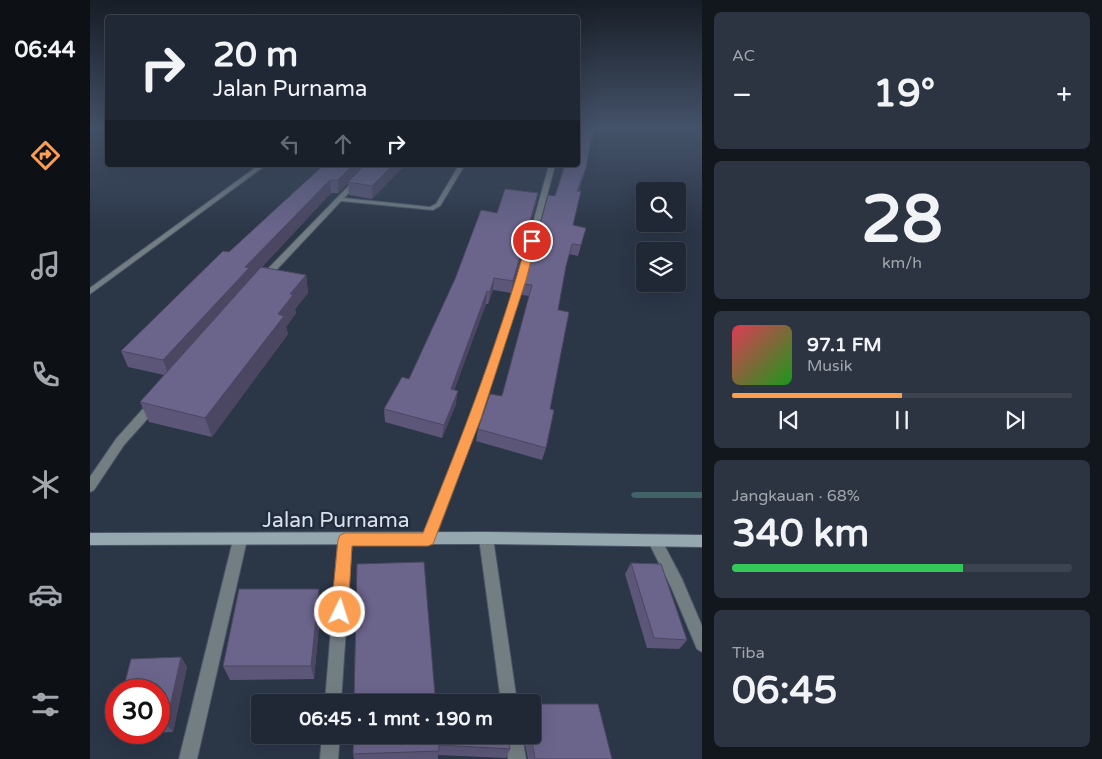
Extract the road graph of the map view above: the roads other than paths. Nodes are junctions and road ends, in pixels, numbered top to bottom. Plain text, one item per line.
1 (260, 167) edge
2 (370, 167) edge
3 (461, 167) edge
4 (551, 167) edge
5 (339, 199) junction
6 (259, 283) edge
7 (90, 292) edge
8 (159, 398) edge
9 (90, 487) edge
10 (486, 538) junction
11 (90, 539) edge
12 (428, 539) junction
13 (240, 540) junction
14 (345, 540) junction
15 (655, 541) junction
16 (702, 541) edge
17 (702, 644) edge
18 (334, 694) edge
19 (508, 694) edge
20 (330, 744) edge
21 (515, 744) edge
22 (188, 759) edge
23 (329, 759) edge
24 (517, 759) edge

1 - 7 street
2 - 5 street
3 - 5 street
4 - 12 street
5 - 6 street
8 - 9 street
10 - 12 street, Jalan Purnama
10 - 15 street, Jalan Purnama
10 - 19 street
11 - 13 street, Jalan Purnama
12 - 14 street, Jalan Purnama
13 - 14 street, Jalan Purnama
13 - 22 street
14 - 18 street
15 - 16 street, Jalan Purnama
15 - 17 street
20 - 23 street
21 - 24 street

